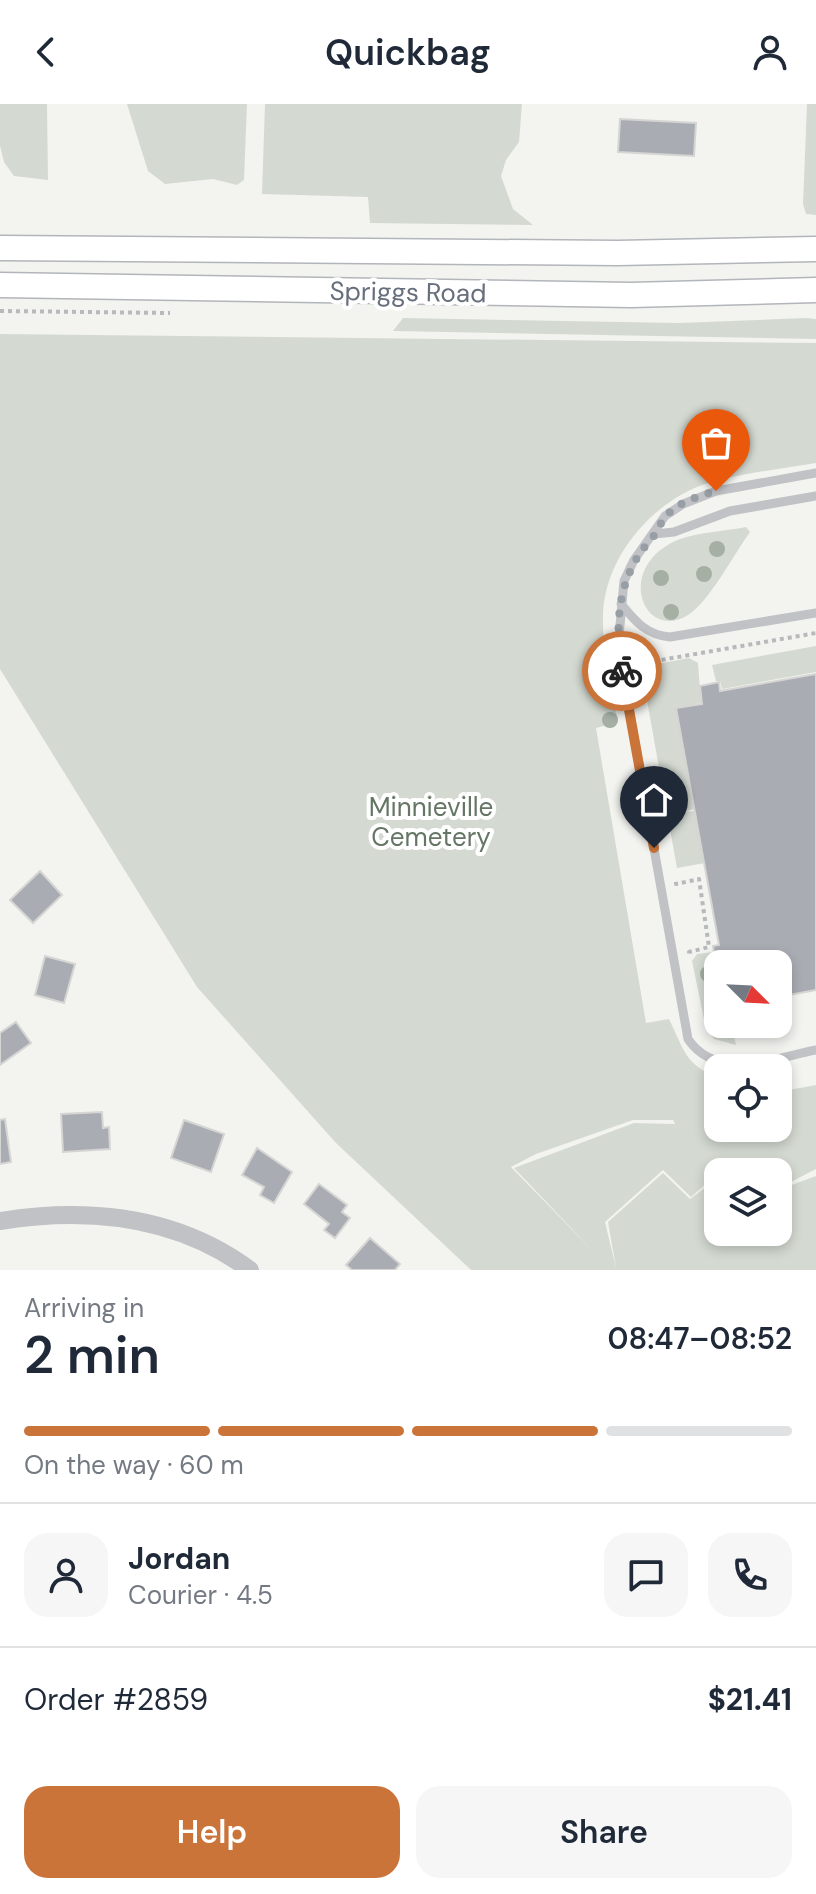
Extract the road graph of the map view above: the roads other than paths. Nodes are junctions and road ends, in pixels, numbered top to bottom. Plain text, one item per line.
1 (0, 248) edge
2 (816, 249) edge
3 (0, 285) edge
4 (816, 290) edge
5 (816, 473) edge
6 (816, 496) edge
7 (655, 534) junction
8 (621, 604) junction
9 (816, 613) edge
10 (816, 1050) edge
11 (0, 1221) edge
12 (250, 1270) edge

1 - 2 main road, Spriggs Road
3 - 4 main road, Spriggs Road
5 - 7 lane
6 - 7 lane
7 - 8 lane
8 - 9 lane
8 - 10 lane
11 - 12 street

